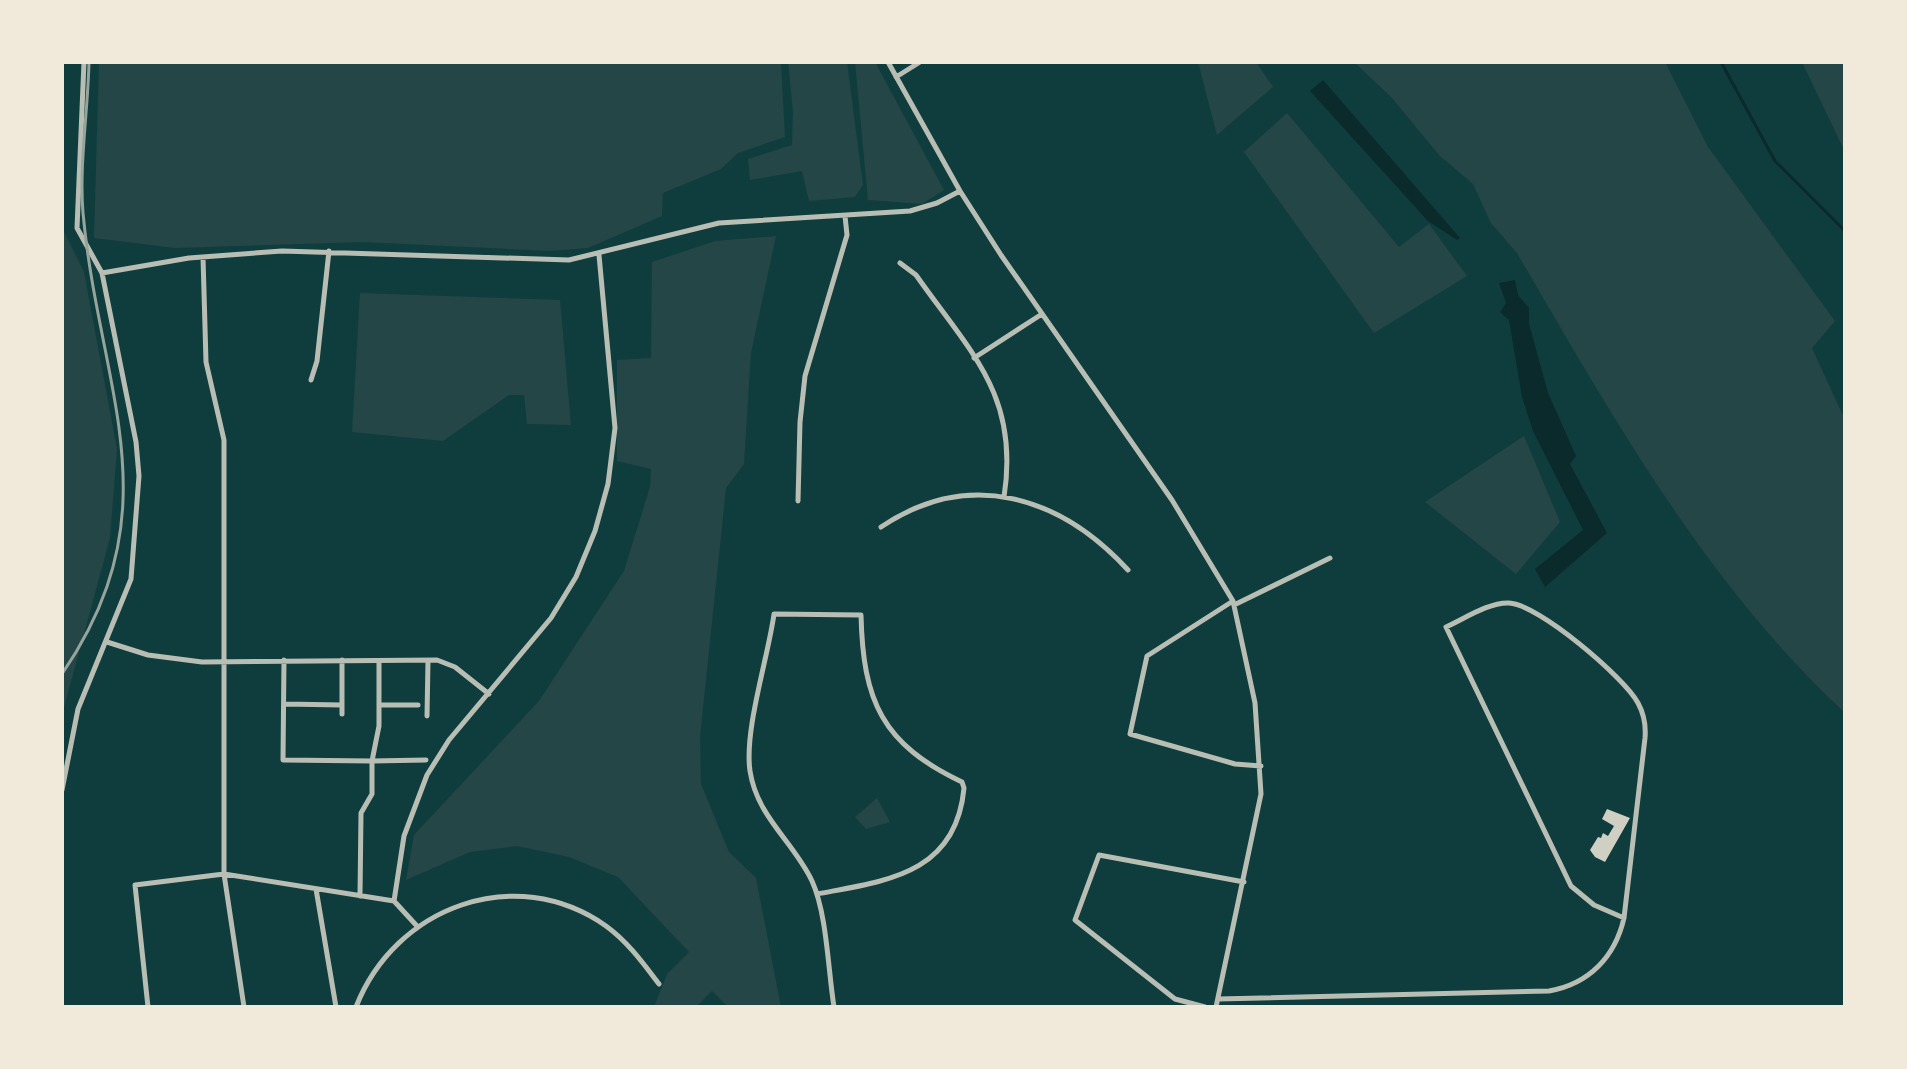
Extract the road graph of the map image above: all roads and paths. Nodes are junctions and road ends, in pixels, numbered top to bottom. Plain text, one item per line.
1 (84, 62) edge
2 (888, 62) edge
3 (920, 62) edge
4 (896, 77) junction
5 (960, 191) junction
6 (845, 216) junction
7 (329, 251) junction
8 (599, 255) junction
9 (203, 257) junction
10 (900, 263) dead end
11 (102, 273) junction
12 (1042, 314) junction
13 (974, 358) junction
14 (311, 380) dead end
15 (1004, 497) junction
16 (798, 501) dead end
17 (881, 527) dead end
18 (1330, 558) dead end
19 (1128, 570) dead end
20 (1234, 603) junction
21 (107, 642) junction
22 (284, 660) junction
23 (342, 660) junction
24 (379, 661) junction
25 (428, 661) junction
26 (224, 663) junction
27 (489, 694) junction
28 (284, 704) junction
29 (342, 705) junction
30 (379, 705) junction
31 (418, 705) dead end
32 (342, 714) dead end
33 (427, 716) dead end
34 (426, 760) dead end
35 (372, 761) junction
36 (1261, 766) junction
37 (62, 790) edge
38 (224, 874) junction
39 (1245, 882) junction
40 (316, 889) junction
41 (817, 894) junction
42 (360, 896) junction
43 (394, 901) junction
44 (1624, 918) junction
45 (416, 925) junction
46 (659, 984) dead end
47 (1218, 999) junction
48 (148, 1007) edge
49 (244, 1007) edge
50 (336, 1007) edge
51 (356, 1007) edge
52 (834, 1007) edge
53 (1205, 1007) edge
54 (1216, 1007) edge

1 - 11 street
2 - 4 street
3 - 4 street
4 - 5 street
5 - 6 street
5 - 12 street
6 - 8 street
6 - 16 street
7 - 8 street
7 - 9 street
7 - 14 street
8 - 27 street
9 - 11 street
9 - 26 street
10 - 13 street
11 - 21 street
12 - 13 street
12 - 20 street
13 - 15 street
15 - 17 street
15 - 19 street
18 - 20 street
20 - 36 street
20 - 36 street
21 - 26 street
21 - 37 street
22 - 23 street
22 - 26 street
22 - 28 street
23 - 24 street
23 - 29 street
24 - 25 street
24 - 30 street
25 - 27 street
25 - 33 street
26 - 38 street
27 - 43 street
28 - 29 street
28 - 35 street
29 - 32 street
30 - 31 street
30 - 35 street
34 - 35 street
35 - 42 street
36 - 39 street
38 - 40 street
38 - 48 street
38 - 49 street
39 - 47 street
39 - 53 street
40 - 42 street
40 - 50 street
41 - 41 street
41 - 52 street
42 - 43 street
43 - 45 street
44 - 44 street
44 - 47 street
45 - 46 street
45 - 51 street
47 - 54 street

